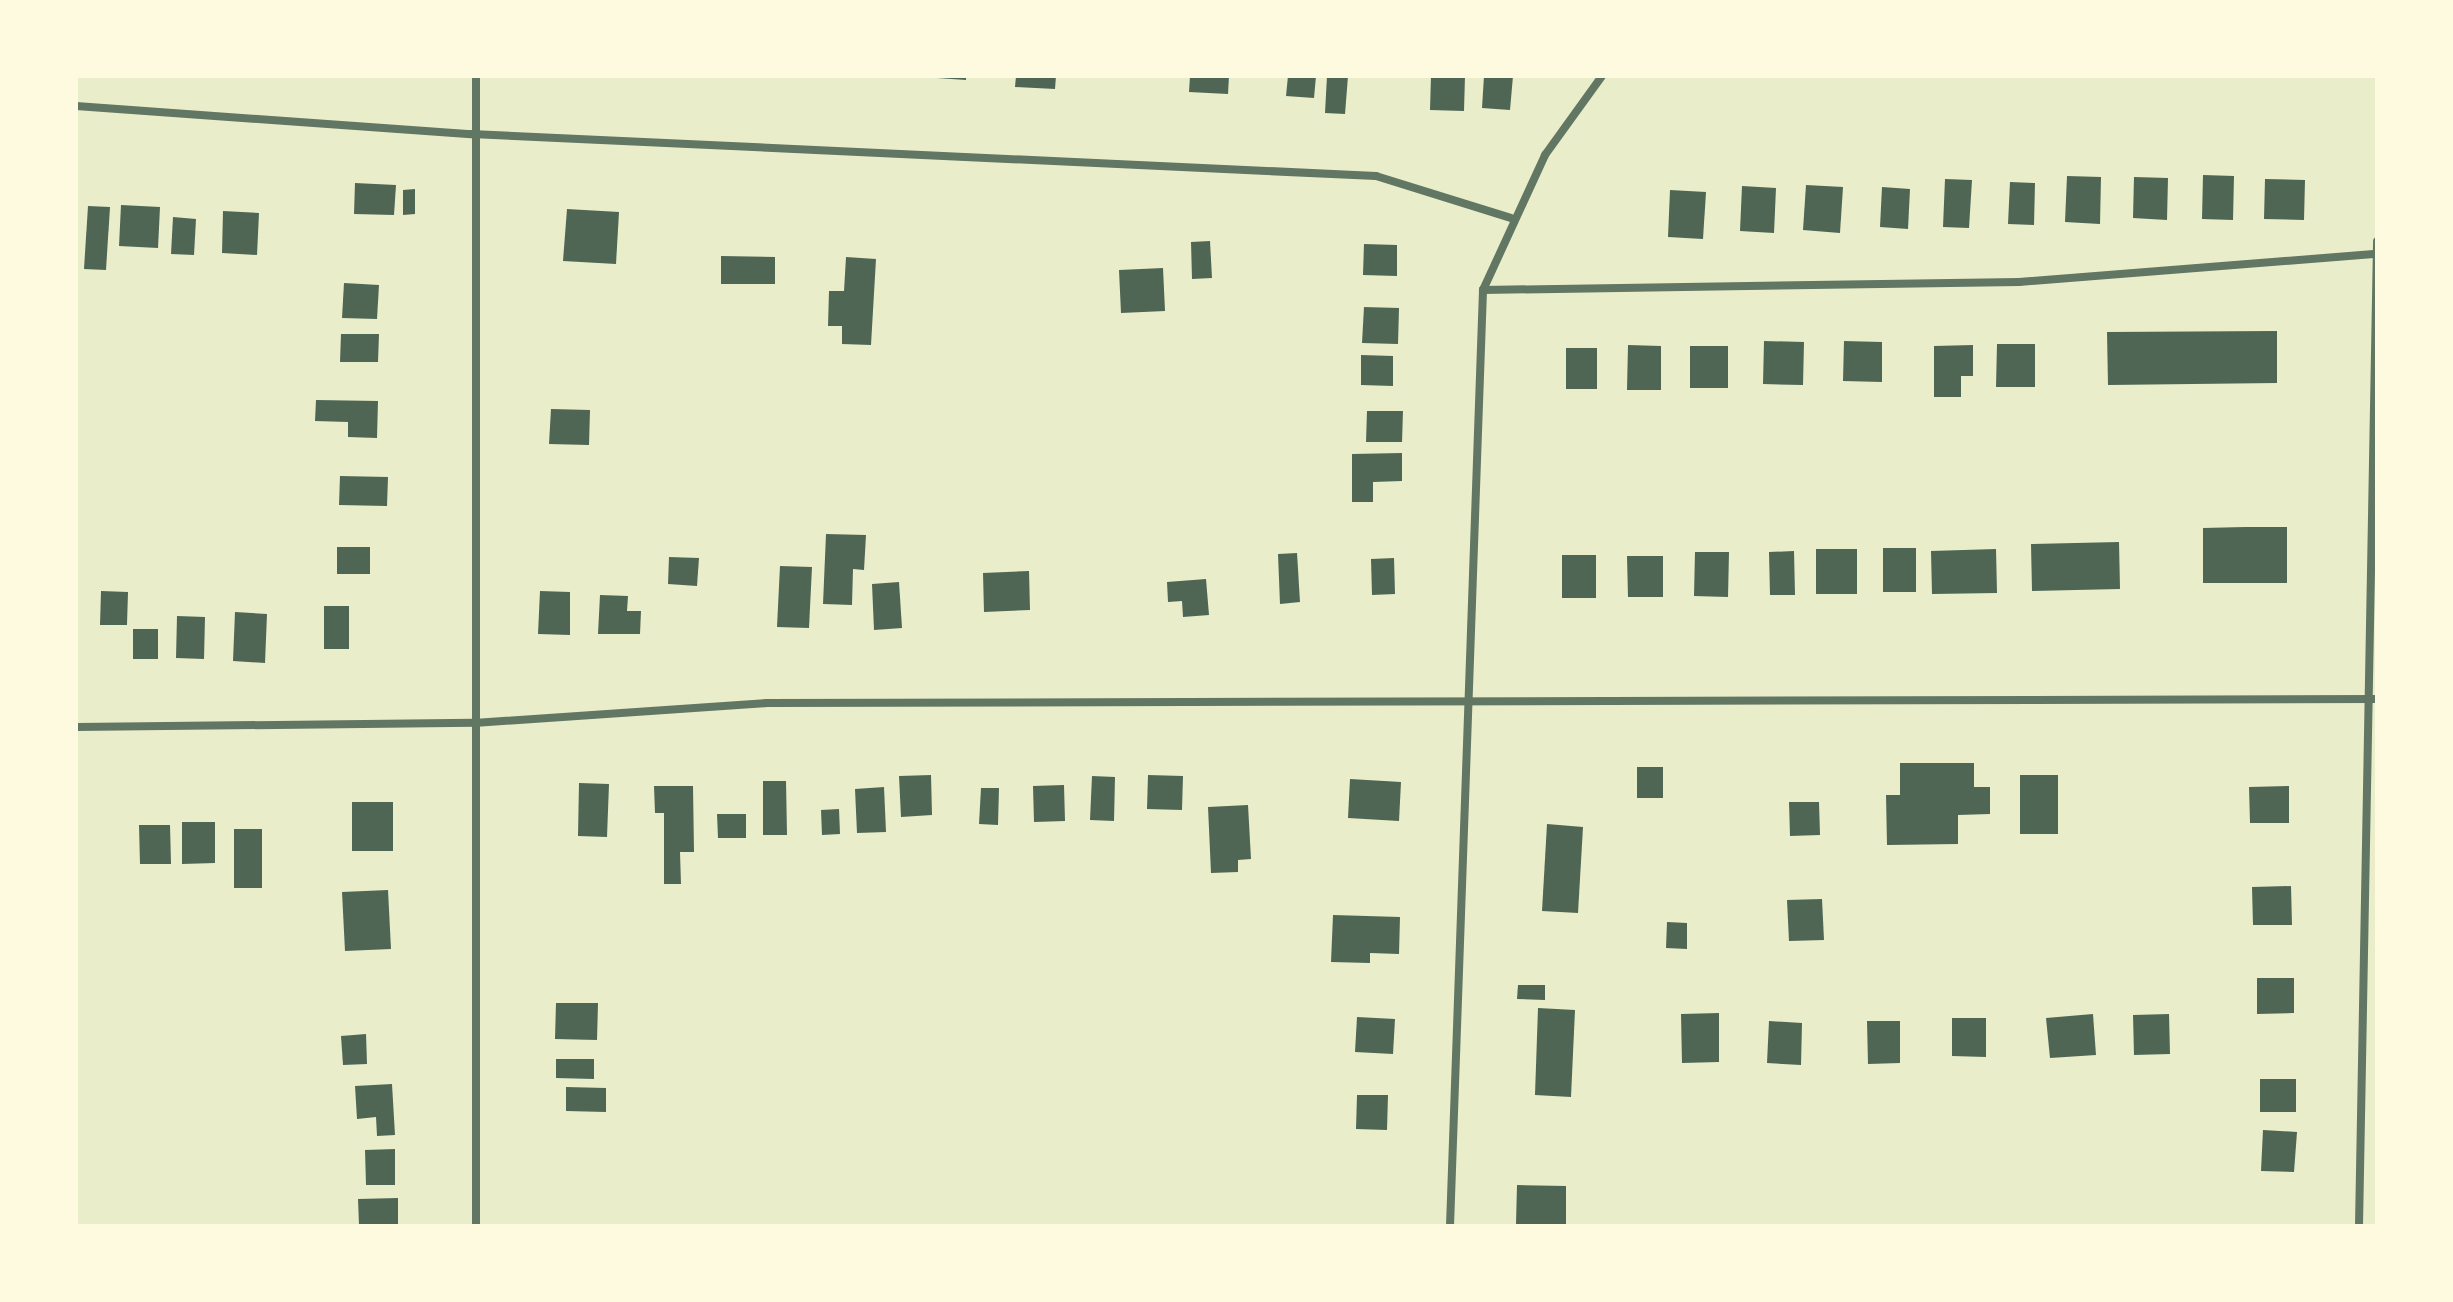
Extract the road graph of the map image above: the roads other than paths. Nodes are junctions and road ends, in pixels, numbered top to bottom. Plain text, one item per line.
1 (476, 76) edge
2 (1602, 76) edge
3 (76, 106) edge
4 (471, 134) junction
5 (1511, 218) junction
6 (2377, 241) edge
7 (2377, 254) edge
8 (1483, 290) junction
9 (1463, 699) junction
10 (2374, 700) edge
11 (474, 723) junction
12 (76, 727) edge
13 (476, 1226) edge
14 (1450, 1226) edge
15 (2359, 1226) edge

1 - 4 street
2 - 5 street
3 - 4 street
4 - 5 street
4 - 11 street
5 - 8 street
6 - 7 street
7 - 8 street
7 - 10 street
8 - 9 street
9 - 10 street
9 - 11 street
9 - 14 street
10 - 15 street
11 - 12 street
11 - 13 street

